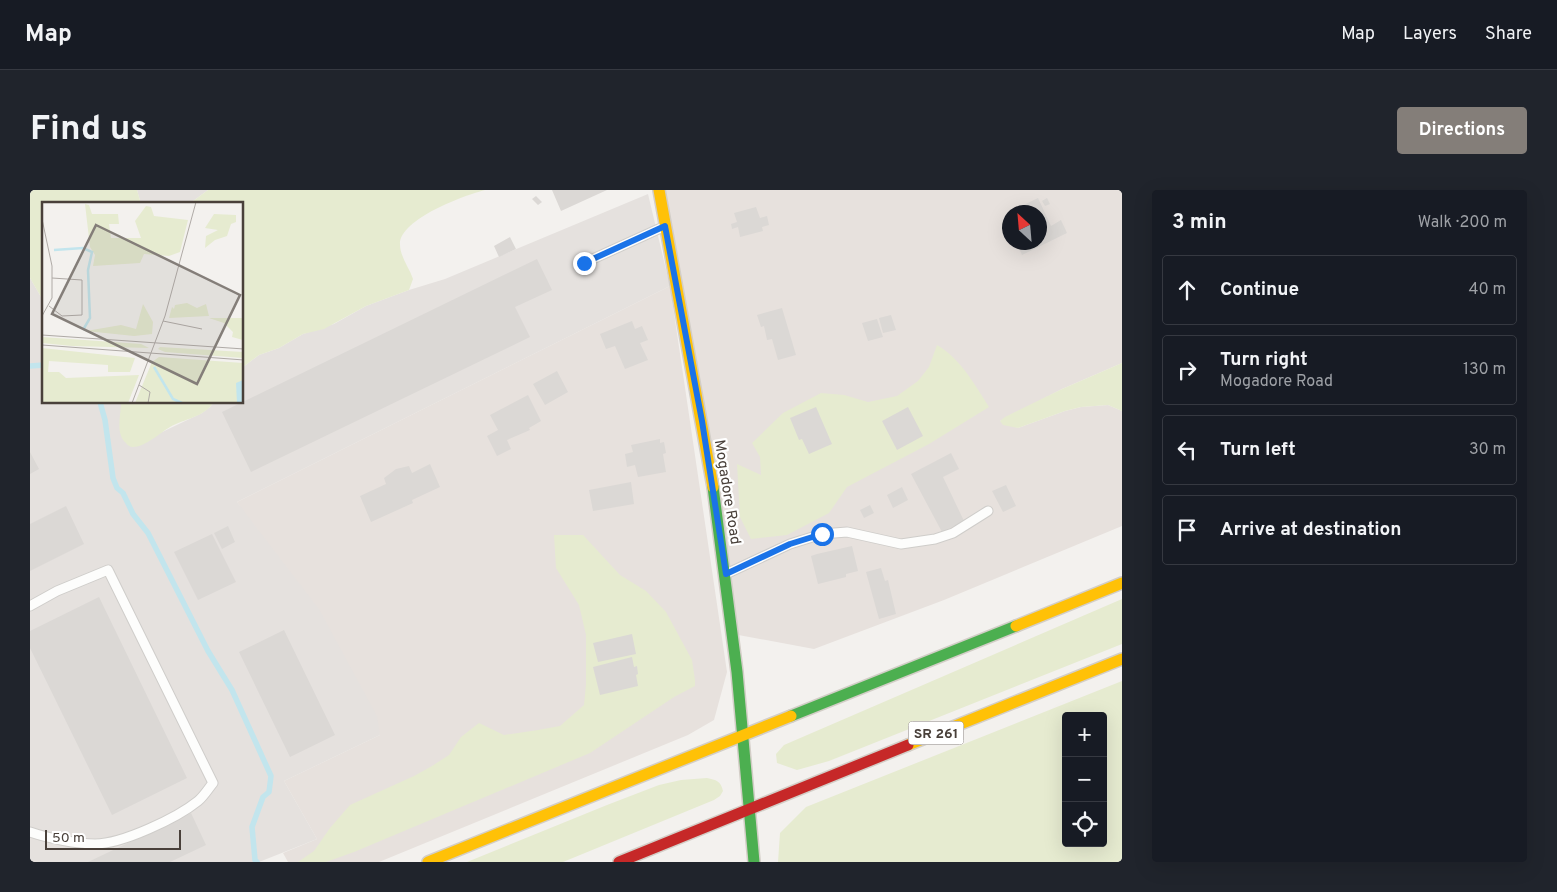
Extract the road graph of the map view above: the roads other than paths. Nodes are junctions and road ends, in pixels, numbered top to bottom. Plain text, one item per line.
1 (659, 190) edge
2 (665, 226) junction
3 (584, 263) dead end
4 (988, 511) dead end
5 (726, 574) junction
6 (1122, 582) edge
7 (30, 606) edge
8 (1122, 659) edge
9 (744, 734) junction
10 (750, 808) junction
11 (30, 832) edge
12 (428, 862) edge
13 (619, 862) edge
14 (754, 862) edge

1 - 2 main road, Mogadore Road
2 - 3 lane
2 - 5 main road, Mogadore Road
4 - 5 lane
5 - 9 main road, Mogadore Road
6 - 9 main road
7 - 11 lane
8 - 10 main road, SR 261
9 - 10 main road, Mogadore Road
9 - 12 main road
10 - 13 main road, SR 261
10 - 14 main road, Mogadore Road

